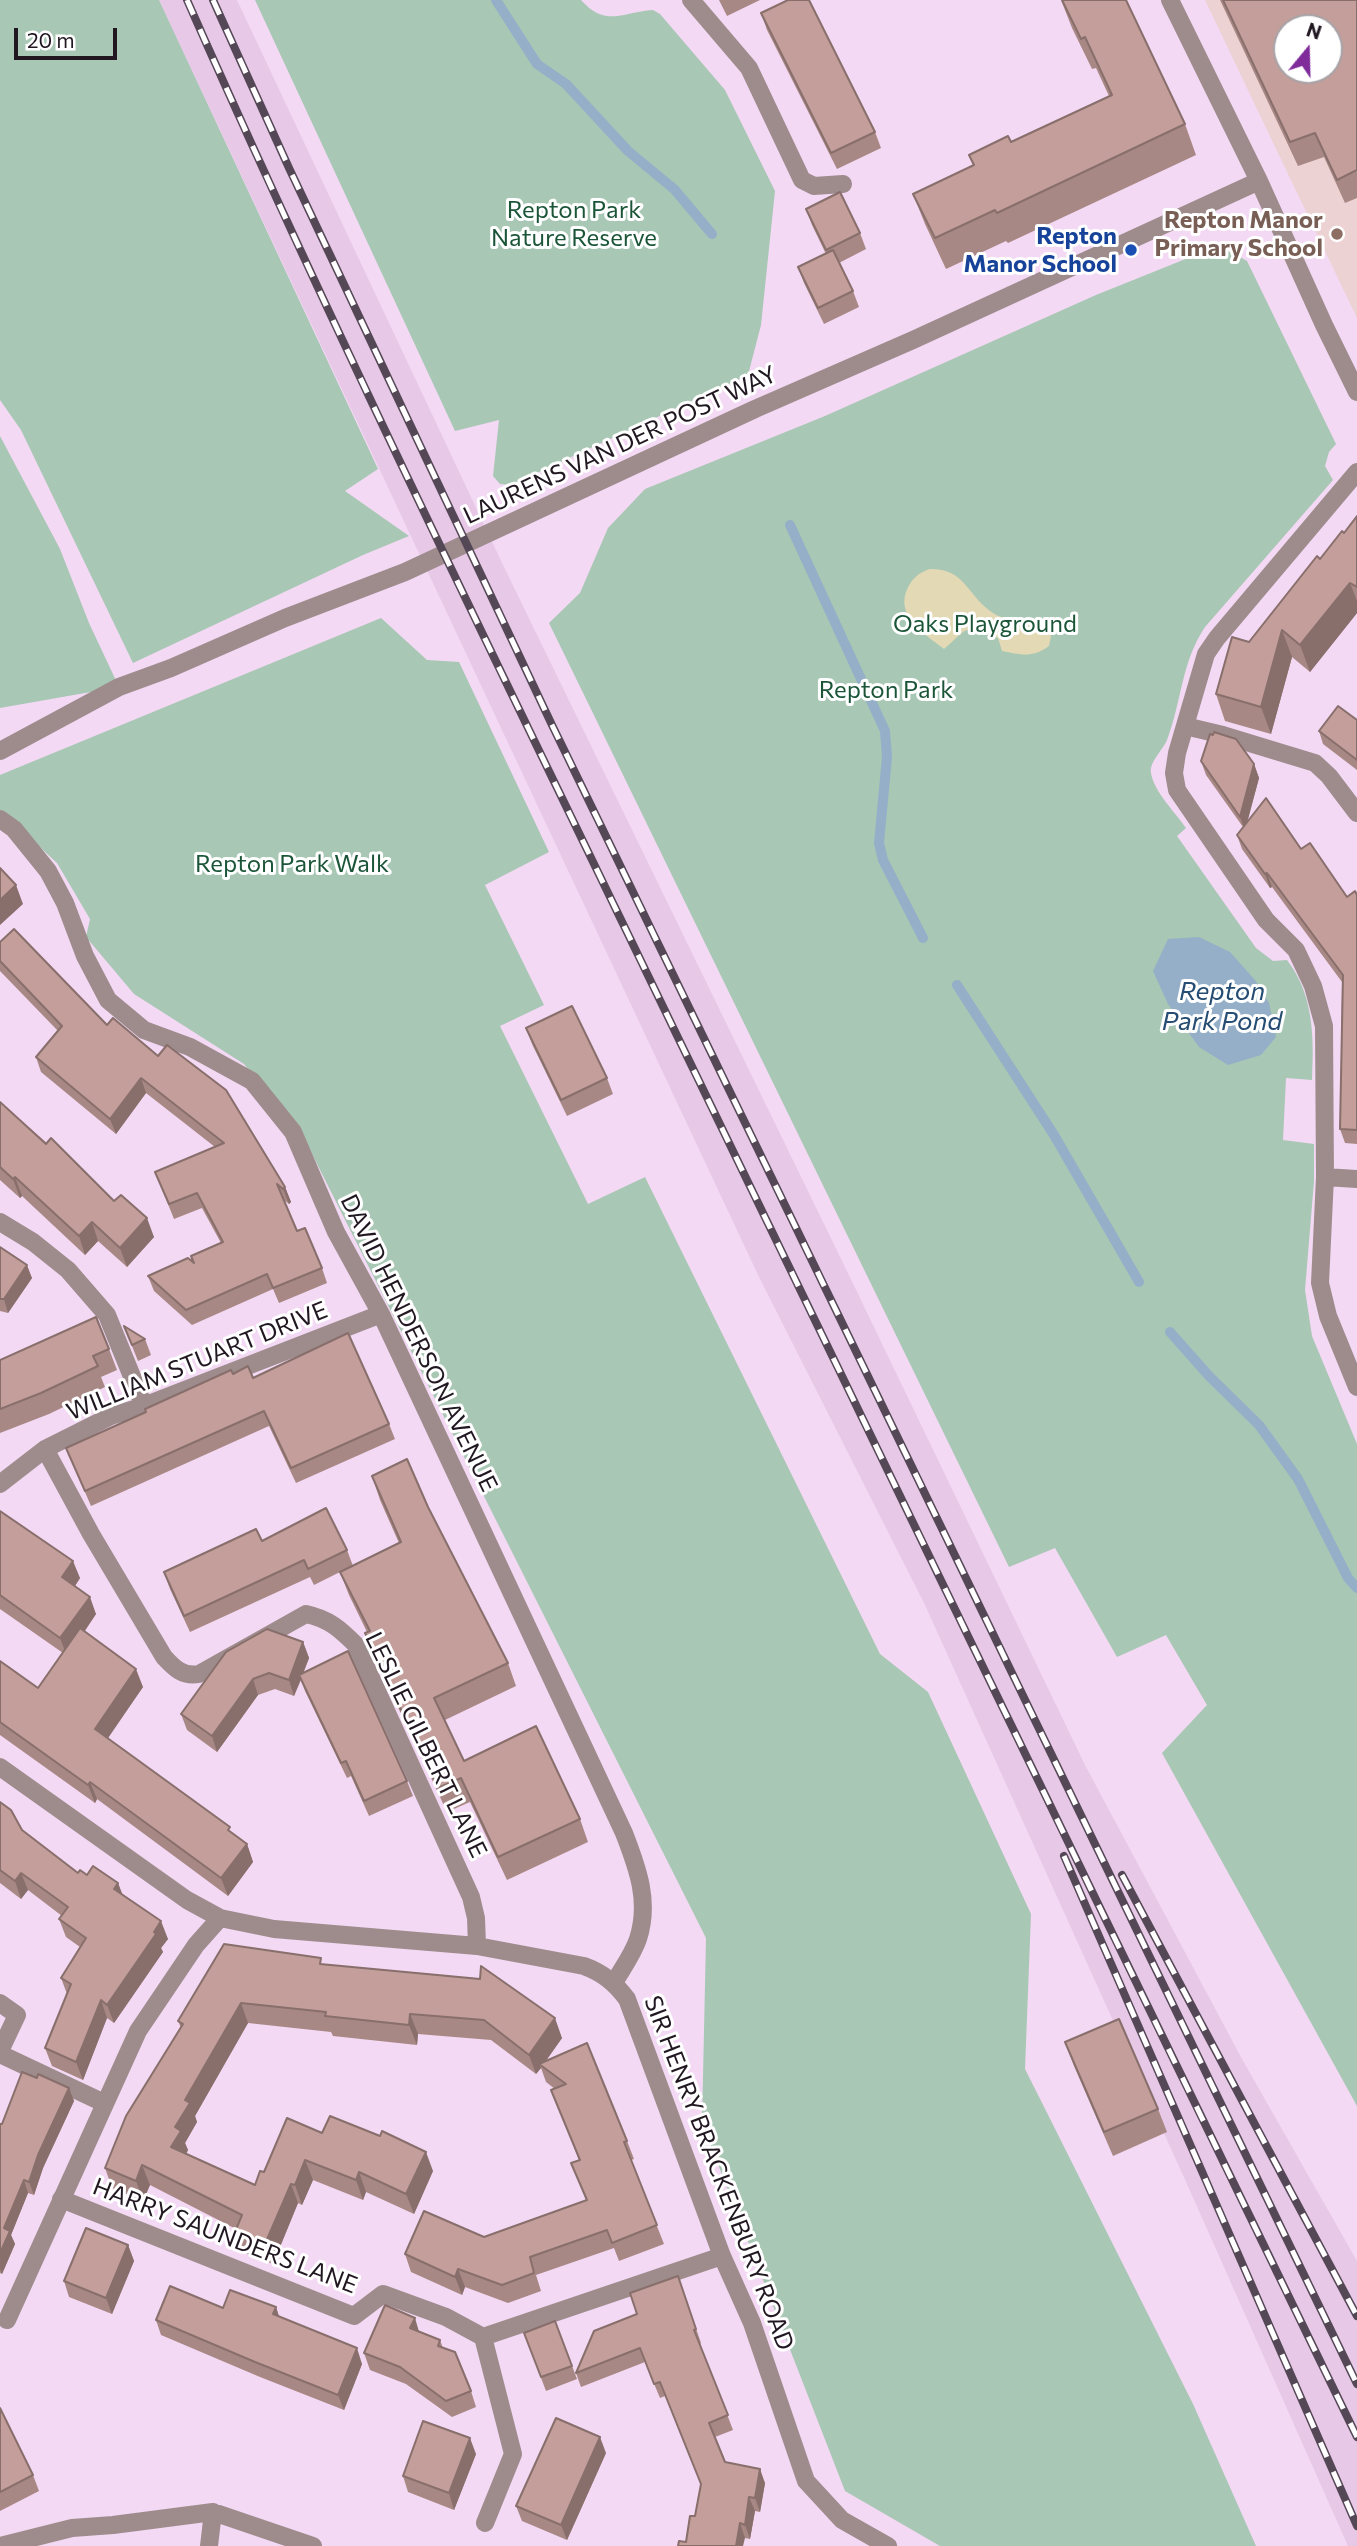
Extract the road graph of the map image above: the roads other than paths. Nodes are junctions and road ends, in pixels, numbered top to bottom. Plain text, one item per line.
1 (691, 0) edge
2 (1170, 0) edge
3 (1259, 181) junction
4 (843, 184) dead end
5 (1357, 392) edge
6 (1357, 472) edge
7 (1185, 726) junction
8 (0, 751) edge
9 (1357, 813) edge
10 (0, 819) edge
11 (1325, 1177) junction
12 (1357, 1179) edge
13 (0, 1223) edge
14 (382, 1314) junction
15 (1357, 1387) edge
16 (144, 1406) junction
17 (45, 1449) junction
18 (0, 1484) edge
19 (0, 1767) edge
20 (220, 1918) junction
21 (477, 1946) junction
22 (614, 1983) junction
23 (0, 2003) edge
24 (0, 2052) edge
25 (104, 2103) junction
26 (61, 2199) junction
27 (722, 2256) junction
28 (7, 2320) dead end
29 (483, 2337) junction
30 (213, 2512) junction
31 (485, 2523) dead end
32 (0, 2546) edge
33 (209, 2546) edge
34 (313, 2546) edge
35 (888, 2546) edge

1 - 4 street
2 - 3 street
3 - 5 street
3 - 8 street, LAURENS VAN DER POST WAY
6 - 7 street
7 - 9 street
7 - 11 street
10 - 14 street, DAVID HENDERSON AVENUE
11 - 12 street
11 - 15 street
13 - 16 street
14 - 16 street, WILLIAM STUART DRIVE
14 - 22 street, DAVID HENDERSON AVENUE
16 - 17 street, WILLIAM STUART DRIVE
17 - 18 street, WILLIAM STUART DRIVE
17 - 21 street, LESLIE GILBERT LANE
19 - 20 street, SIR HENRY BRACKENBURY ROAD
20 - 21 street, SIR HENRY BRACKENBURY ROAD
20 - 25 street
21 - 22 street, SIR HENRY BRACKENBURY ROAD
22 - 27 street, SIR HENRY BRACKENBURY ROAD
23 - 24 street
24 - 25 street
25 - 26 street
26 - 28 street
26 - 29 street, HARRY SAUNDERS LANE
27 - 29 street
27 - 35 street, SIR HENRY BRACKENBURY ROAD
29 - 31 street
30 - 32 street
30 - 33 street
30 - 34 street

